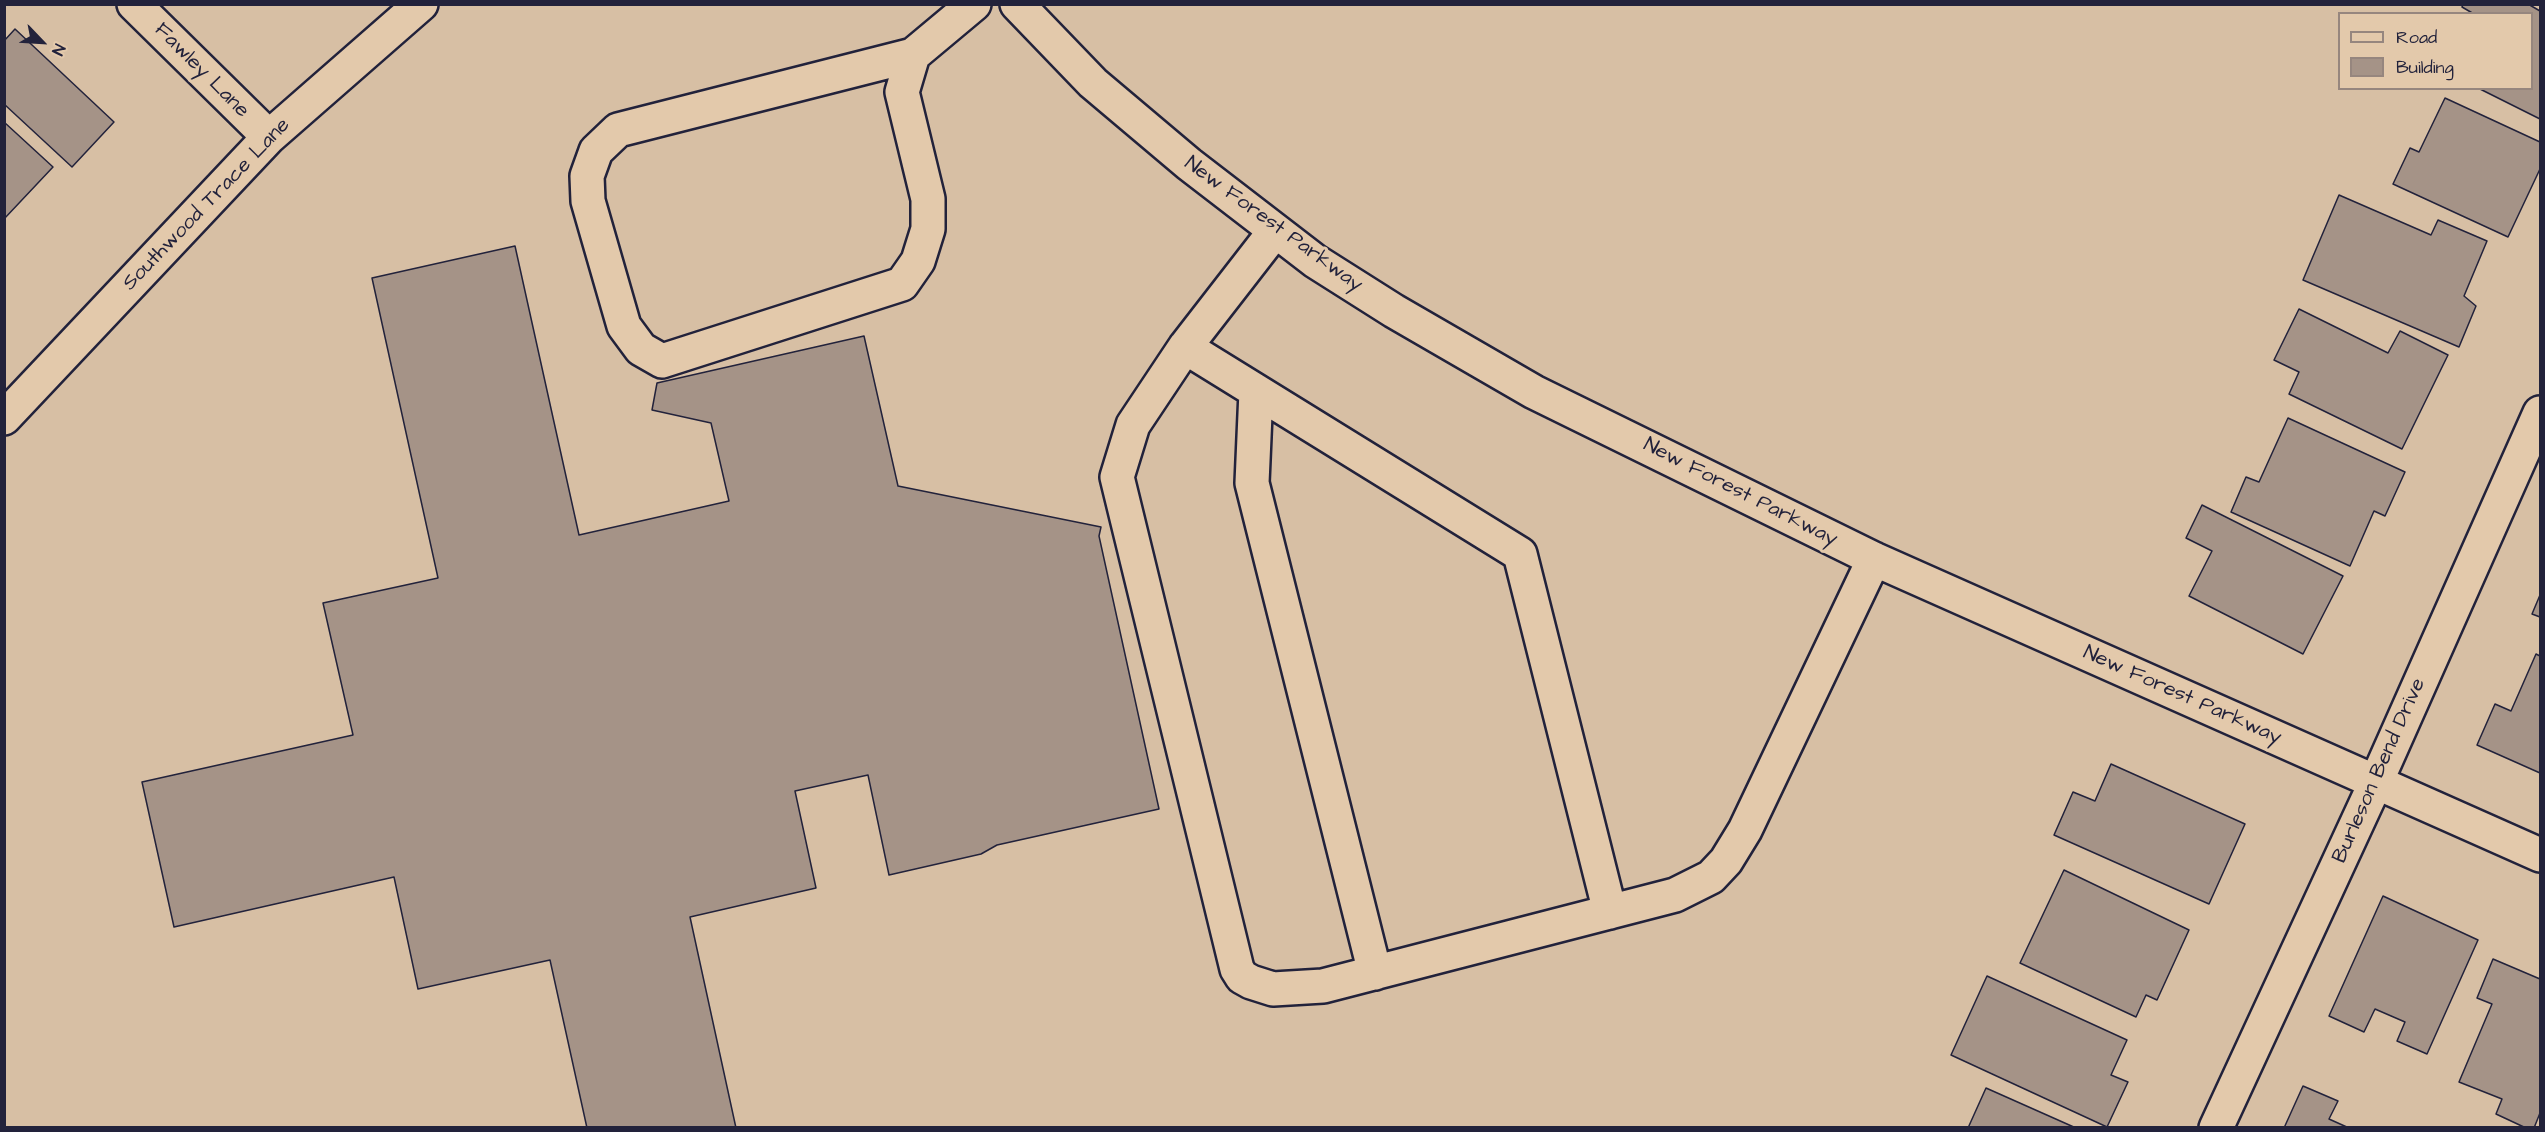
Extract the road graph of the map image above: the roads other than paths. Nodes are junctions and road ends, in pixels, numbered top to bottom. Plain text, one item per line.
1 (134, 4) edge
2 (421, 4) edge
3 (974, 4) edge
4 (1017, 4) edge
5 (913, 55) junction
6 (269, 137) junction
7 (1275, 231) junction
8 (1185, 347) junction
9 (1256, 391) junction
10 (2541, 413) edge
11 (4, 418) edge
12 (1874, 559) junction
13 (2376, 782) junction
14 (2541, 855) edge
15 (1610, 912) junction
16 (1375, 973) junction
17 (2216, 1128) edge

1 - 6 street, Fawley Lane
2 - 6 street, Southwood Trace Lane
3 - 5 street
4 - 7 street, New Forest Parkway
5 - 5 street
6 - 11 street, Southwood Trace Lane
7 - 8 street
7 - 12 street, New Forest Parkway
8 - 9 street
8 - 16 street
9 - 15 street
9 - 16 street
10 - 13 street, Burleson Bend Drive
12 - 13 street, New Forest Parkway
12 - 15 street
13 - 14 street, New Forest Parkway
13 - 17 street, Burleson Bend Drive
15 - 16 street

